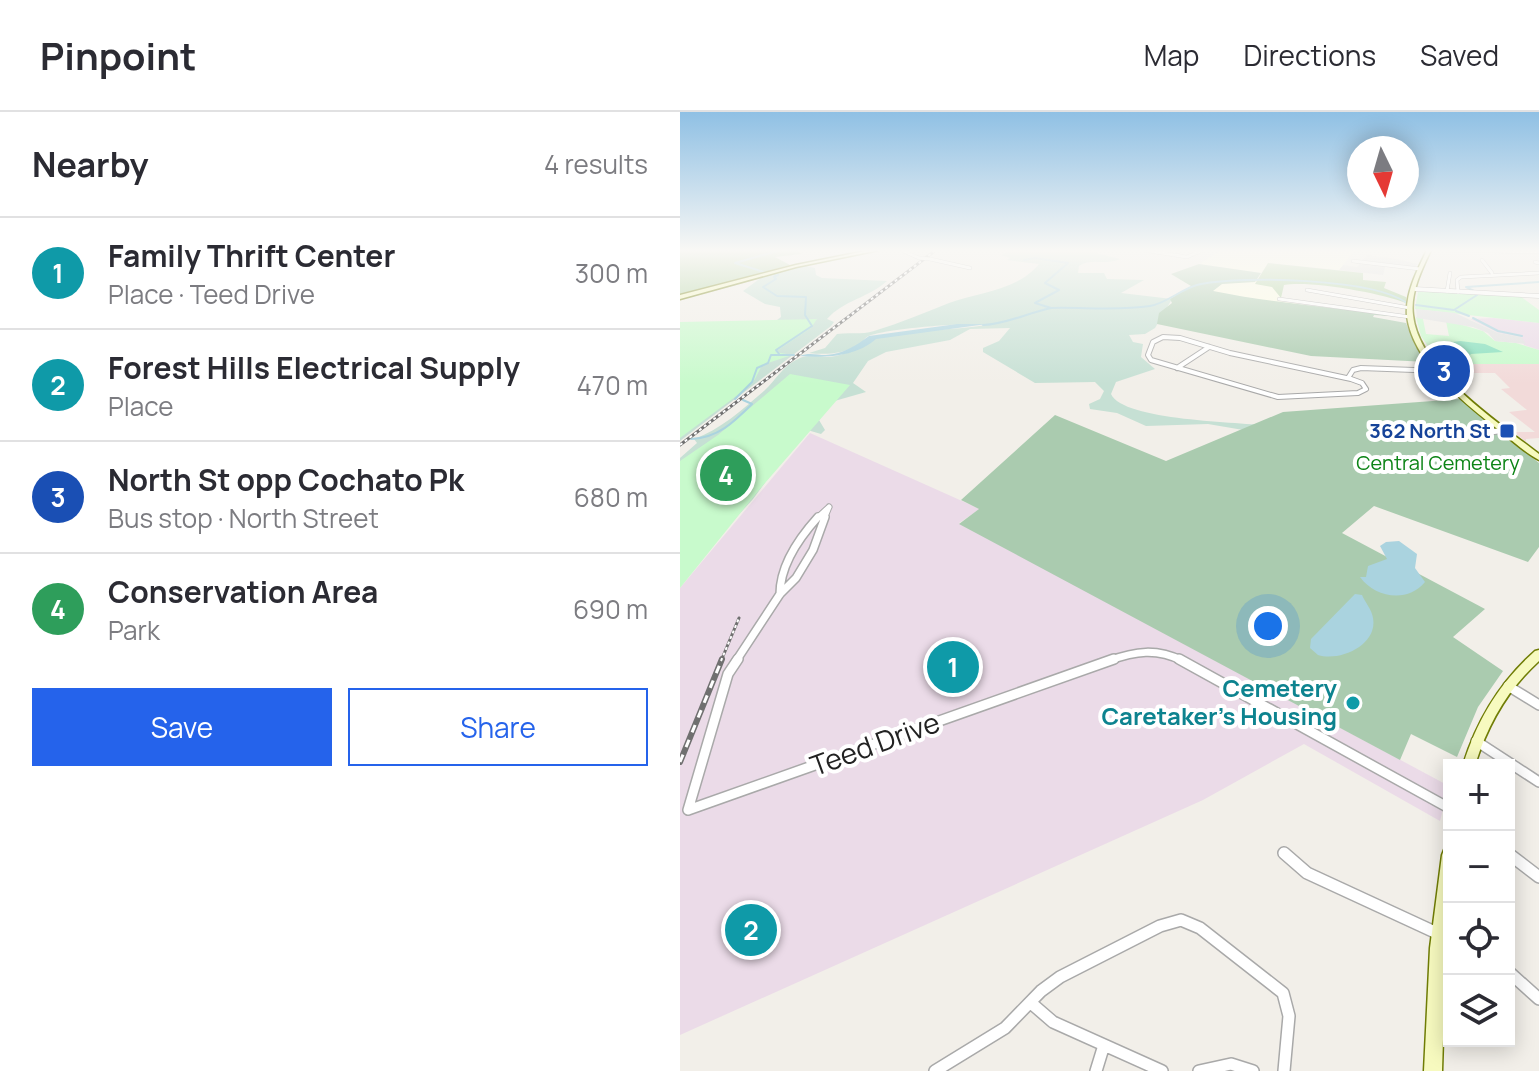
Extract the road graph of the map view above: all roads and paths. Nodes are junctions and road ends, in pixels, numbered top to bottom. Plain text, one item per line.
1 (1334, 295) edge
2 (1413, 295) edge
3 (1514, 295) edge
4 (1539, 296) edge
5 (1279, 299) dead end
6 (1410, 308) junction
7 (1410, 317) junction
8 (1209, 347) junction
9 (1177, 368) junction
10 (1440, 371) junction
11 (1348, 378) junction
12 (1504, 430) junction
13 (1491, 432) dead end
14 (1539, 458) edge
15 (780, 594) junction
16 (1539, 654) edge
17 (1508, 686) junction
18 (1539, 705) edge
19 (1476, 741) junction
20 (1471, 759) edge
21 (1539, 782) edge
22 (1443, 805) edge
23 (1284, 853) dead end
24 (1515, 859) edge
25 (1539, 877) edge
26 (1443, 925) edge
27 (1512, 975) edge
28 (1539, 999) edge
29 (1031, 1003) junction
30 (1104, 1045) junction
31 (935, 1071) edge
32 (1096, 1071) edge
33 (1162, 1071) edge
34 (1199, 1071) edge
35 (1253, 1071) edge
36 (1284, 1071) edge
37 (1433, 1071) edge

1 - 6 street
2 - 6 main road
3 - 4 street
5 - 7 street
6 - 7 main road
7 - 10 main road
8 - 9 street
8 - 9 street
8 - 11 street
9 - 11 street
10 - 11 street
10 - 12 main road
12 - 13 street
12 - 14 main road
15 - 15 street
15 - 22 street, Teed Drive
16 - 17 main road
17 - 18 street
17 - 19 main road
19 - 20 main road
19 - 21 street
23 - 26 street
24 - 25 street
26 - 37 main road
27 - 28 street
29 - 30 street
29 - 31 street
29 - 36 street
30 - 32 street
30 - 33 street
34 - 35 street

